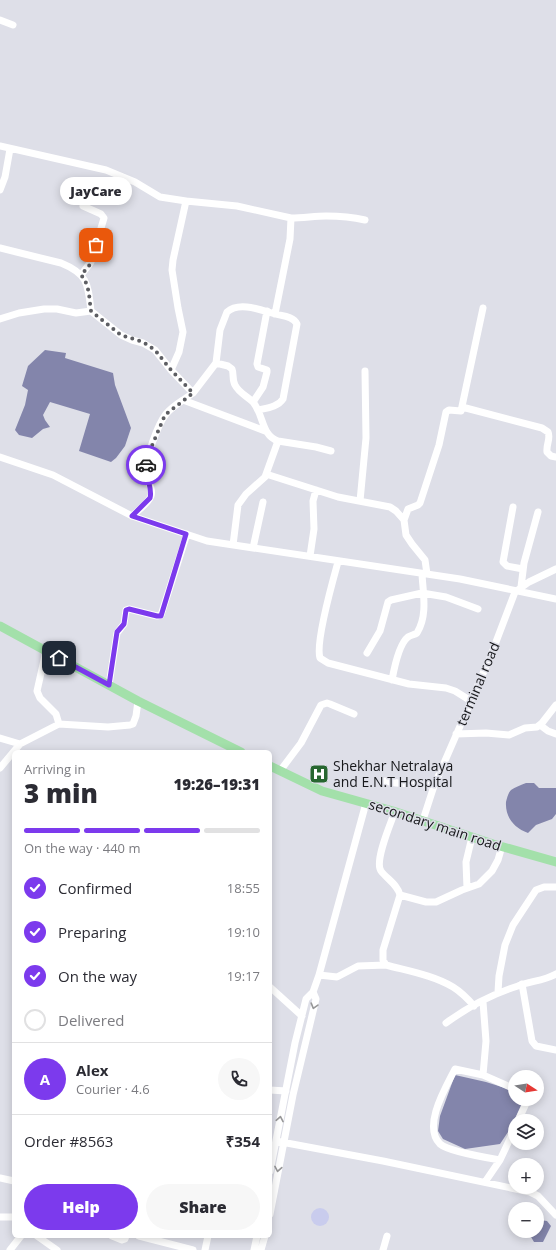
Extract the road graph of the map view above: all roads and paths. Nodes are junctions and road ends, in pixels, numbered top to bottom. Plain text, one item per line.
1 (0, 20) edge
2 (13, 25) dead end
3 (0, 146) edge
4 (10, 149) junction
5 (0, 190) edge
6 (186, 201) junction
7 (83, 206) dead end
8 (291, 218) junction
9 (365, 220) dead end
10 (0, 248) edge
11 (81, 275) junction
12 (483, 308) dead end
13 (91, 311) junction
14 (267, 311) junction
15 (276, 314) junction
16 (0, 319) edge
17 (216, 363) junction
18 (171, 370) junction
19 (365, 370) dead end
20 (193, 393) junction
21 (183, 400) junction
22 (253, 402) junction
23 (462, 407) junction
24 (258, 410) junction
25 (266, 431) junction
26 (278, 442) junction
27 (331, 451) dead end
28 (556, 457) edge
29 (0, 459) edge
30 (266, 474) junction
31 (316, 490) junction
32 (360, 501) junction
33 (263, 502) dead end
34 (513, 507) dead end
35 (538, 512) dead end
36 (132, 516) junction
37 (404, 520) junction
38 (186, 534) junction
39 (233, 545) junction
40 (253, 548) junction
41 (310, 556) junction
42 (338, 562) junction
43 (523, 569) junction
44 (556, 569) edge
45 (425, 574) junction
46 (518, 589) junction
47 (422, 593) junction
48 (556, 599) edge
49 (478, 609) dead end
50 (0, 626) edge
51 (46, 651) junction
52 (367, 653) dead end
53 (392, 680) junction
54 (109, 685) junction
55 (138, 701) junction
56 (471, 701) junction
57 (556, 705) edge
58 (354, 714) dead end
59 (58, 724) junction
60 (540, 725) junction
61 (456, 734) junction
62 (556, 734) edge
63 (0, 738) edge
64 (20, 744) junction
65 (15, 750) edge
66 (237, 750) edge
67 (12, 754) edge
68 (272, 767) edge
69 (0, 768) edge
70 (280, 771) junction
71 (386, 781) dead end
72 (434, 786) junction
73 (366, 803) junction
74 (395, 811) junction
75 (423, 820) junction
76 (472, 837) junction
77 (502, 846) junction
78 (556, 862) edge
79 (556, 887) edge
80 (467, 888) junction
81 (400, 895) junction
82 (386, 965) junction
83 (556, 974) edge
84 (319, 975) junction
85 (522, 984) junction
86 (272, 989) edge
87 (313, 992) junction
88 (498, 992) junction
89 (483, 1002) junction
90 (474, 1006) junction
91 (302, 1016) junction
92 (446, 1023) dead end
93 (556, 1050) edge
94 (289, 1074) junction
95 (483, 1075) junction
96 (297, 1076) junction
97 (508, 1086) edge
98 (272, 1090) edge
99 (286, 1091) junction
100 (280, 1142) junction
101 (508, 1143) edge
102 (275, 1149) edge
103 (500, 1160) junction
104 (272, 1162) edge
105 (0, 1178) edge
106 (12, 1181) edge
107 (485, 1182) junction
108 (272, 1188) edge
109 (556, 1215) edge
110 (0, 1217) edge
111 (12, 1217) edge
112 (387, 1236) dead end
113 (19, 1238) edge
114 (40, 1238) edge
115 (147, 1238) edge
116 (208, 1238) edge
117 (257, 1238) edge
118 (264, 1238) edge
119 (10, 1250) edge
120 (57, 1250) edge
121 (193, 1250) edge
122 (205, 1250) edge
123 (254, 1250) edge
124 (261, 1250) edge
125 (383, 1250) edge

1 - 2 street
3 - 4 street
4 - 5 street
4 - 6 street
6 - 8 street
6 - 18 street
7 - 11 street
8 - 9 street
8 - 15 street
10 - 11 street
11 - 13 street
12 - 23 street
13 - 16 street
13 - 18 street
14 - 15 street
14 - 17 street
14 - 22 street
15 - 24 street
17 - 20 street
17 - 22 street
18 - 20 street
19 - 32 street
20 - 21 street
21 - 25 street
21 - 36 street
22 - 24 street
23 - 28 street
23 - 37 street
24 - 25 street
25 - 26 street
26 - 27 street
26 - 30 street
29 - 36 street
30 - 31 street
30 - 39 street
31 - 32 street
31 - 41 street
32 - 37 street
33 - 40 street
34 - 43 street
35 - 43 street, terminal road
36 - 38 street
37 - 45 street
38 - 39 street
38 - 54 street
39 - 40 street
40 - 41 street
41 - 42 street
42 - 45 street
42 - 53 street
43 - 46 street, terminal road
44 - 46 street
45 - 46 street
45 - 47 street
46 - 48 street
46 - 56 street, terminal road
47 - 49 street
47 - 52 street
47 - 53 street
50 - 51 main road
51 - 54 main road
51 - 59 street
53 - 56 street
54 - 55 main road
55 - 59 street
55 - 66 main road
56 - 61 street, terminal road
57 - 60 street
58 - 70 street
59 - 64 street
60 - 61 street
60 - 62 street
61 - 72 street, terminal road
63 - 64 street
64 - 65 street
67 - 69 street
68 - 70 main road, secondary main road
70 - 73 main road, secondary main road
71 - 72 street
72 - 75 street, terminal road
73 - 74 main road, secondary main road
73 - 84 street
74 - 75 main road, secondary main road
74 - 81 street
75 - 76 main road, secondary main road
76 - 77 main road, secondary main road
76 - 80 street
77 - 78 main road, secondary main road
77 - 80 street
79 - 88 street
80 - 81 street
81 - 82 street
82 - 84 street
82 - 90 street
83 - 85 street
84 - 87 street
85 - 88 street
85 - 93 street
86 - 91 street
87 - 91 street
87 -> 96 street
88 - 89 street
89 - 90 street
89 - 95 street
90 - 92 street
91 - 94 street
94 - 96 street
94 - 99 street
95 - 97 street
95 - 103 street
96 - 100 street
98 - 99 street
100 -> 99 street
100 - 102 street
100 - 107 street
101 - 103 street
102 - 104 street
102 -> 108 street
103 - 107 street
105 - 106 street
107 - 109 street
110 - 111 street
112 - 125 street
113 - 119 street
114 - 120 street
115 - 121 street
116 - 122 street
117 - 123 street
118 - 124 street

